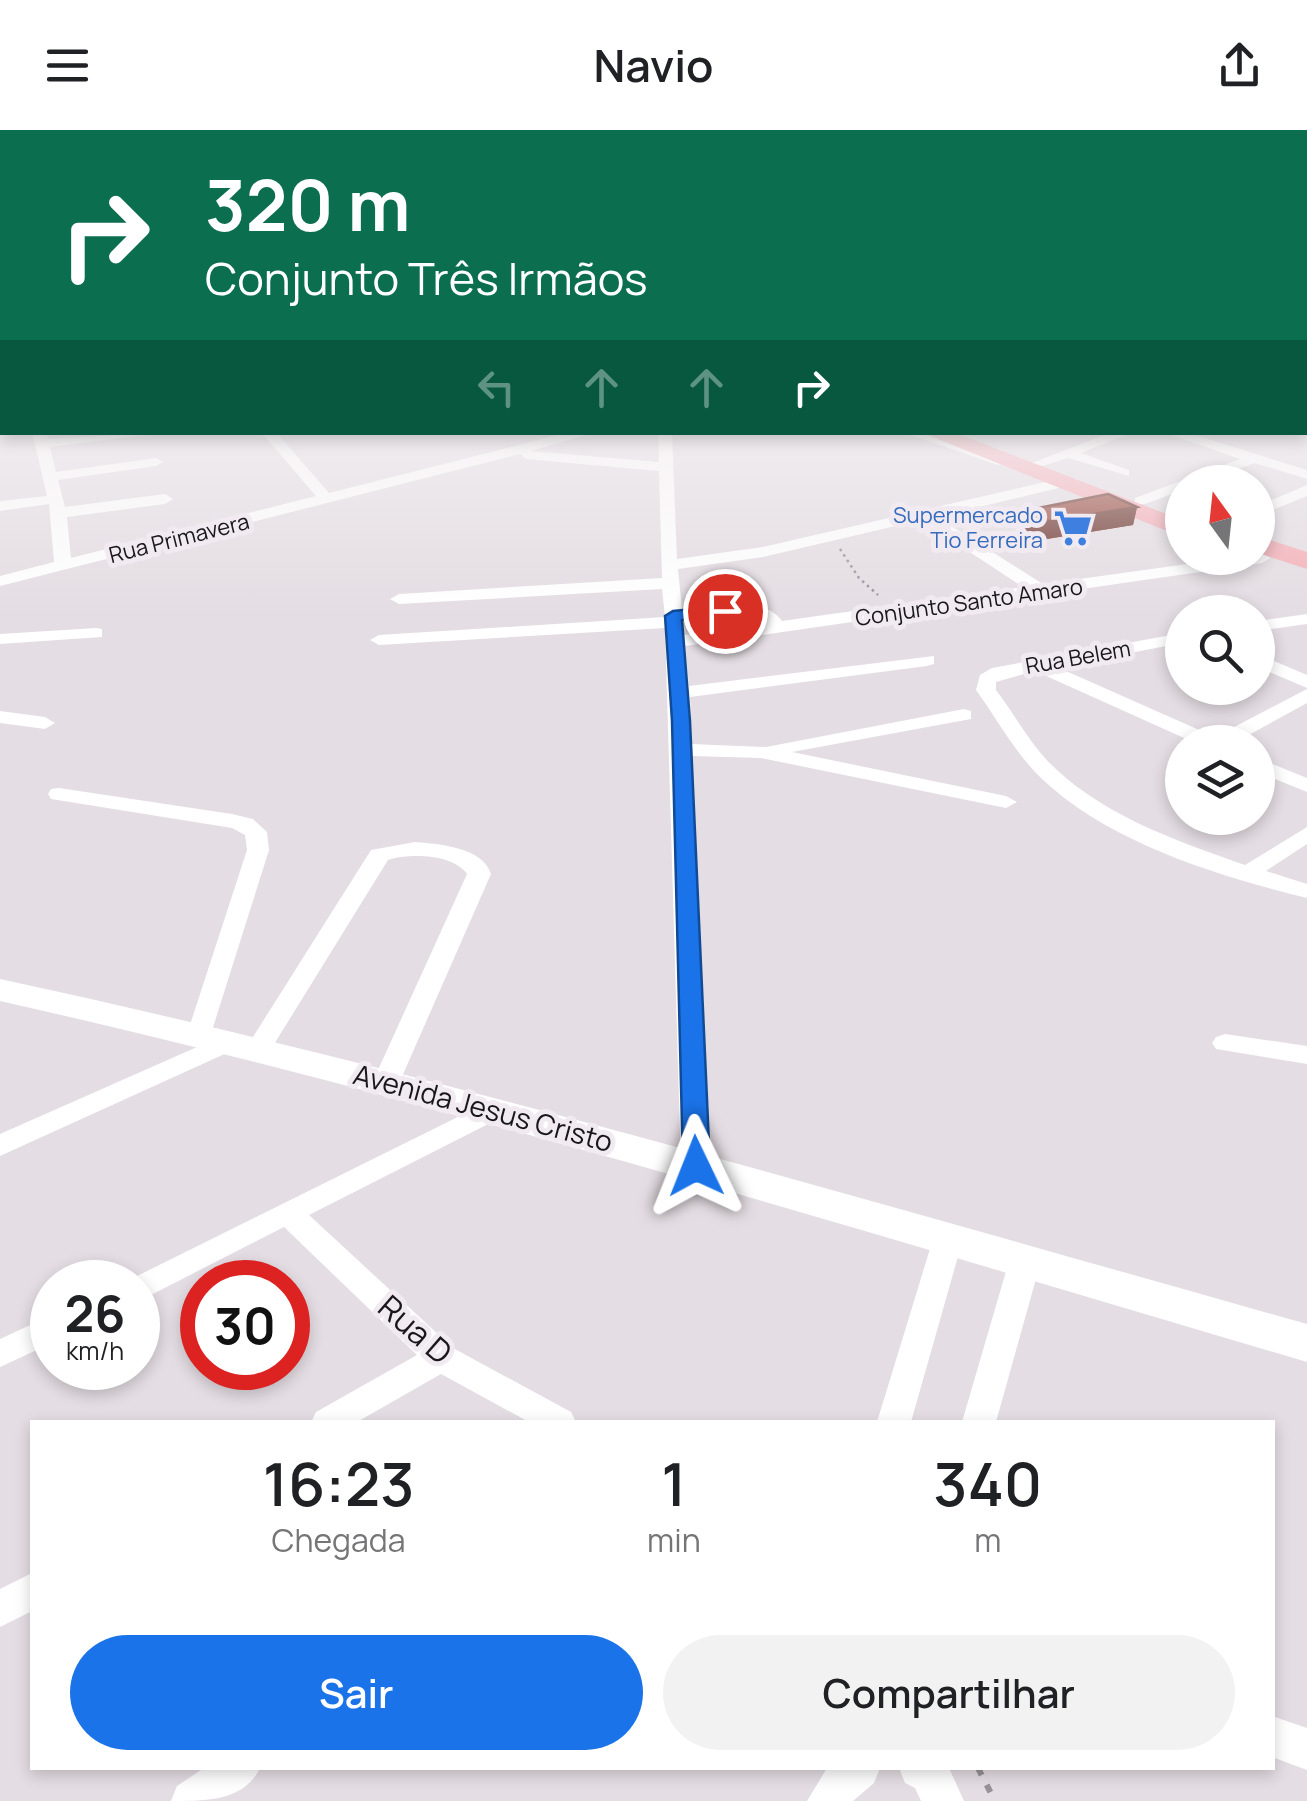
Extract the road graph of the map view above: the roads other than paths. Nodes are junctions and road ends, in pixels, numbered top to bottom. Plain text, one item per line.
1 (46, 460) edge
2 (292, 460) edge
3 (486, 460) edge
4 (581, 460) edge
5 (666, 460) edge
6 (997, 460) edge
7 (998, 460) edge
8 (1031, 460) edge
9 (1049, 460) edge
10 (1085, 460) edge
11 (1256, 460) edge
12 (156, 462) dead end
13 (1003, 462) junction
14 (1039, 463) junction
15 (666, 467) junction
16 (1124, 474) dead end
17 (1307, 475) edge
18 (50, 476) junction
19 (1058, 484) junction
20 (1307, 490) edge
21 (1165, 492) edge
22 (165, 499) dead end
23 (328, 501) junction
24 (1140, 501) junction
25 (1275, 504) edge
26 (0, 506) edge
27 (58, 506) junction
28 (1165, 510) edge
29 (925, 516) junction
30 (1165, 524) edge
31 (1275, 556) edge
32 (1275, 560) edge
33 (1307, 561) edge
34 (62, 566) junction
35 (1165, 570) edge
36 (670, 574) junction
37 (1307, 574) edge
38 (0, 580) edge
39 (1043, 592) junction
40 (400, 600) dead end
41 (1307, 618) edge
42 (1275, 623) edge
43 (674, 627) junction
44 (96, 633) dead end
45 (0, 640) edge
46 (379, 640) dead end
47 (1165, 641) edge
48 (926, 660) dead end
49 (1038, 665) junction
50 (1275, 668) edge
51 (1307, 682) edge
52 (680, 693) junction
53 (1307, 695) edge
54 (964, 716) dead end
55 (0, 717) edge
56 (46, 723) dead end
57 (1170, 725) edge
58 (1253, 725) edge
59 (682, 750) junction
60 (760, 752) junction
61 (1275, 772) edge
62 (1307, 786) edge
63 (59, 794) dead end
64 (1006, 802) dead end
65 (1307, 834) edge
66 (1246, 874) junction
67 (1307, 891) edge
68 (0, 990) edge
69 (230, 1041) junction
70 (1225, 1043) dead end
71 (1307, 1055) edge
72 (387, 1081) junction
73 (494, 1109) junction
74 (0, 1146) edge
75 (696, 1166) junction
76 (290, 1214) junction
77 (948, 1239) junction
78 (1025, 1261) junction
79 (160, 1276) edge
80 (30, 1339) edge
81 (1307, 1343) edge
82 (0, 1354) edge
83 (441, 1358) junction
84 (332, 1420) edge
85 (555, 1420) edge
86 (895, 1420) edge
87 (981, 1420) edge
88 (30, 1591) edge
89 (0, 1609) edge
90 (1275, 1737) edge
91 (1307, 1748) edge
92 (236, 1770) edge
93 (856, 1770) edge
94 (924, 1770) edge
95 (192, 1801) edge
96 (828, 1801) edge
97 (943, 1801) edge

1 - 18 street
2 - 23 street
3 - 23 street, Rua Primavera
4 - 15 street
5 - 15 street
6 - 13 street
7 - 13 highway
8 - 14 highway
9 - 14 street
10 - 16 street
11 - 17 street
12 - 18 street
13 - 19 highway
14 - 24 highway
15 - 36 street
18 - 27 street
19 - 29 street
19 - 30 highway
20 - 25 street
21 - 24 street
22 - 27 street
23 - 34 street, Rua Primavera
24 - 28 highway
26 - 27 street
27 - 34 street
29 - 36 street
29 - 39 street
31 - 33 highway
32 - 37 highway
34 - 38 street, Rua Primavera
35 - 39 street, Conjunto Santo Amaro
36 - 40 street
36 - 43 street
39 - 43 street, Conjunto Santo Amaro
41 - 42 street
43 - 46 street
43 - 52 street
44 - 45 street
47 - 49 street, Rua Belem
48 - 52 street, Conjunto Santo Amaro
49 - 57 street
49 - 66 street, Rua Belem
50 - 51 street
52 - 59 street
53 - 58 street
54 - 60 street
55 - 56 street
59 - 60 street
59 - 75 street
60 - 64 street
61 - 62 street
63 - 69 street
65 - 66 street
66 - 67 street
68 - 69 main road, Avenida Jesus Cristo
69 - 72 main road, Avenida Jesus Cristo
69 - 72 street
69 - 74 street
70 - 71 street
72 - 73 main road, Avenida Jesus Cristo
73 - 75 main road, Avenida Jesus Cristo
73 - 76 street
75 - 77 main road, Avenida Jesus Cristo
76 - 79 street
76 - 83 street, Rua D
77 - 78 main road, Avenida Jesus Cristo
77 - 86 street
78 - 81 main road, Avenida Jesus Cristo
78 - 87 street
80 - 82 street
83 - 84 street
83 - 85 street, Rua D
88 - 89 street
90 - 91 street
92 - 95 street
93 - 96 street
94 - 97 street

